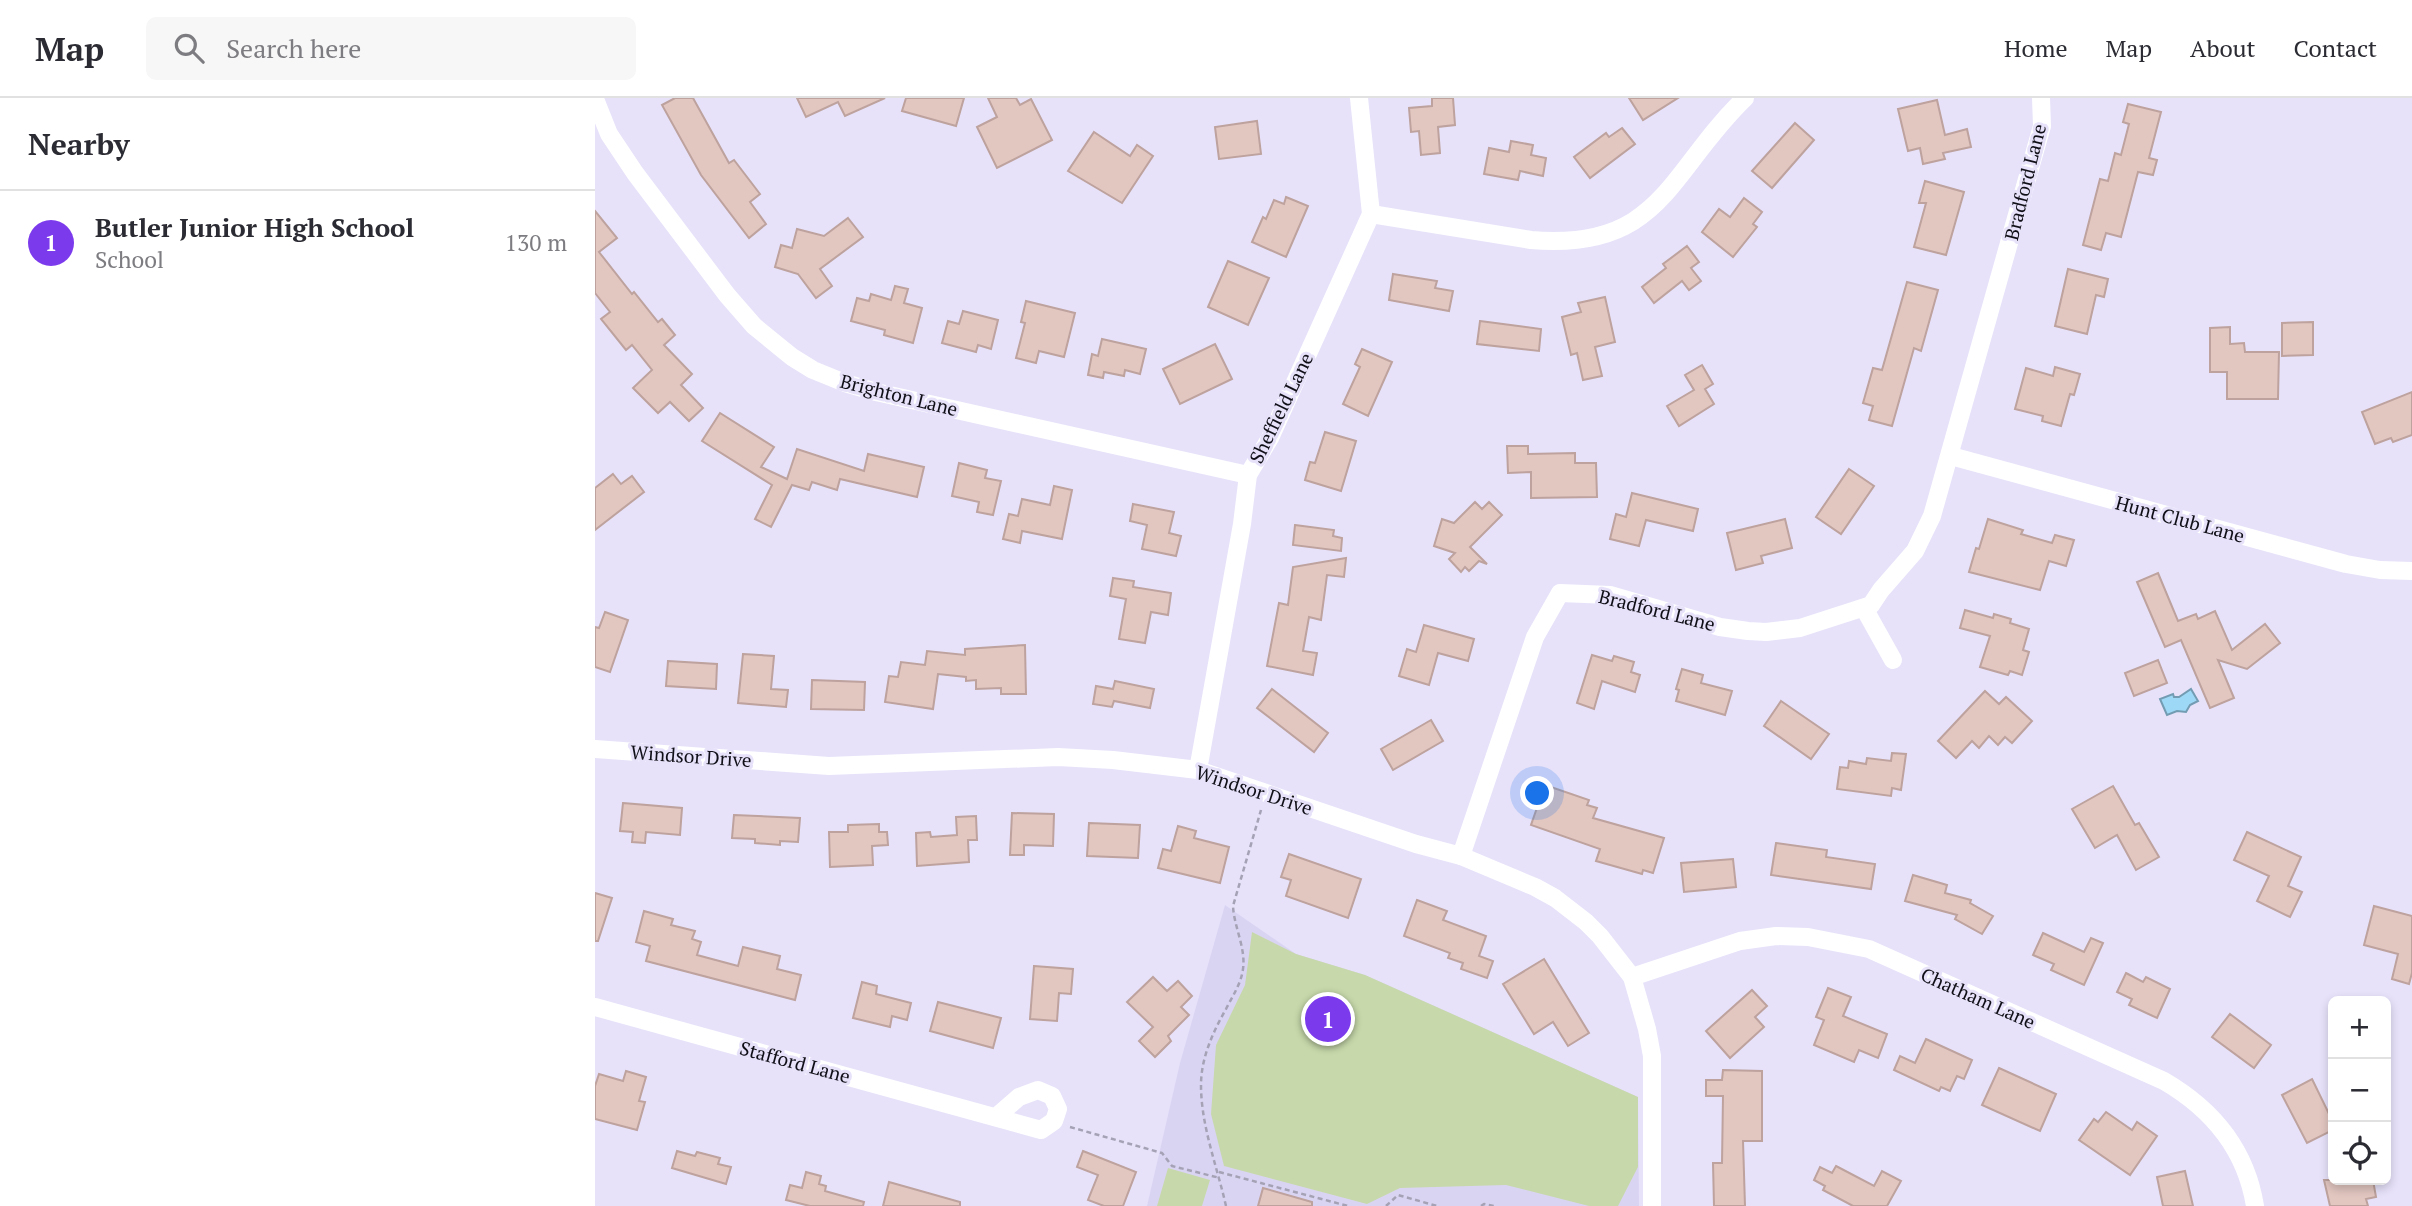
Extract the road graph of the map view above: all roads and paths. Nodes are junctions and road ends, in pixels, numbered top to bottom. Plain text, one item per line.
1 (1359, 98) edge
2 (1745, 98) edge
3 (2041, 98) edge
4 (595, 99) edge
5 (1371, 214) junction
6 (1951, 456) junction
7 (1248, 475) junction
8 (2412, 571) edge
9 (1864, 608) junction
10 (1893, 660) dead end
11 (595, 749) edge
12 (1198, 769) junction
13 (1265, 793) junction
14 (1461, 856) junction
15 (1632, 978) junction
16 (595, 1007) edge
17 (996, 1117) junction
18 (1054, 1121) junction
19 (1219, 1172) junction
20 (1220, 1178) junction
21 (1226, 1206) edge
22 (1348, 1206) edge
23 (1386, 1206) edge
24 (1437, 1206) edge
25 (1481, 1206) edge
26 (1494, 1206) edge
27 (1652, 1206) edge
28 (2255, 1206) edge

1 - 5 street
2 - 5 street
3 - 6 street, Bradford Lane
4 - 7 street, Brighton Lane
5 - 7 street, Sheffield Lane
6 - 8 street, Hunt Club Lane
6 - 9 street, Bradford Lane
7 - 12 street, Sheffield Lane
9 - 10 street
9 - 14 street, Bradford Lane
11 - 12 street, Windsor Drive
12 - 13 street, Windsor Drive
13 - 14 street, Windsor Drive
13 - 19 path
14 - 15 street, Windsor Drive
15 - 27 street, Windsor Drive
15 - 28 street, Chatham Lane
16 - 17 street, Stafford Lane
17 - 18 street, Stafford Lane
17 - 18 street
18 - 20 path
19 - 20 path
19 - 22 path
20 - 21 path
23 - 24 path
25 - 26 path

